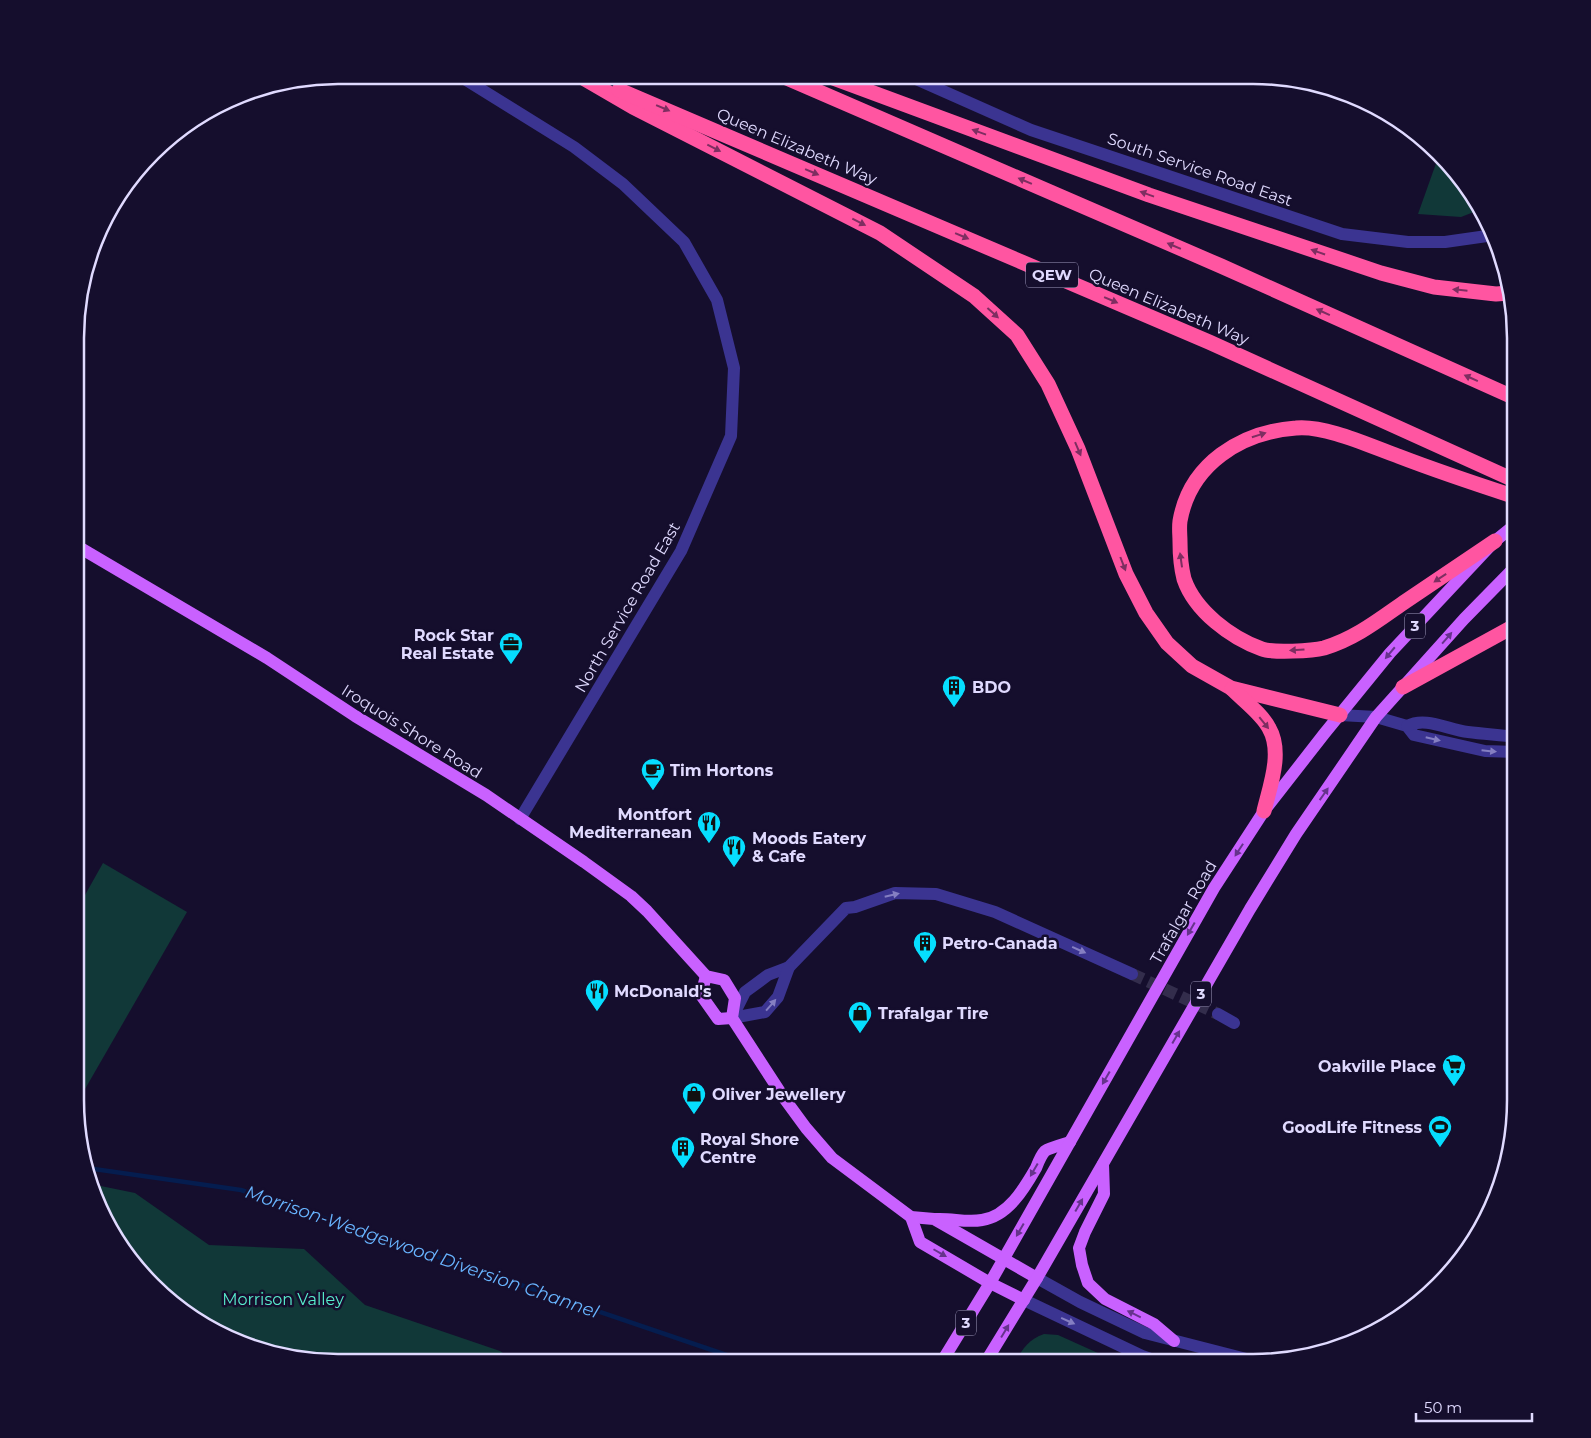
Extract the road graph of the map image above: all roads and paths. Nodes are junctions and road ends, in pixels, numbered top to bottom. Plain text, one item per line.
1 (472, 84) edge
2 (593, 84) edge
3 (607, 84) edge
4 (801, 84) edge
5 (849, 84) edge
6 (926, 84) edge
7 (1486, 236) edge
8 (1503, 293) edge
9 (1507, 394) edge
10 (1507, 477) edge
11 (1507, 494) edge
12 (1507, 531) edge
13 (1495, 541) junction
14 (84, 550) edge
15 (1507, 575) edge
16 (1507, 630) edge
17 (1404, 687) junction
18 (1231, 688) junction
19 (1340, 716) junction
20 (1376, 717) junction
21 (1407, 726) junction
22 (1507, 735) edge
23 (1507, 752) edge
24 (1264, 812) junction
25 (520, 819) junction
26 (789, 967) junction
27 (1132, 974) tunnel mouth
28 (706, 976) junction
29 (1218, 1014) tunnel mouth
30 (732, 1018) junction
31 (1234, 1023) dead end
32 (1070, 1142) junction
33 (1103, 1164) junction
34 (911, 1217) junction
35 (934, 1219) junction
36 (1004, 1258) junction
37 (1037, 1278) junction
38 (990, 1282) junction
39 (1024, 1300) junction
40 (1174, 1341) junction
41 (946, 1354) edge
42 (991, 1354) edge
43 (1138, 1354) edge
44 (1226, 1354) edge

1 - 25 street, North Service Road East
2 -> 18 highway
3 -> 10 highway, Queen Elizabeth Way / QEW
9 -> 4 highway
8 -> 5 highway
6 - 7 street, South Service Road East
13 -> 11 highway
12 - 13 main road, Trafalgar Road / 3
13 -> 19 main road, Trafalgar Road / 3
14 - 25 main road, Iroquois Shore Road
17 -> 15 main road, 3
16 - 17 highway
17 - 20 main road, 3
18 - 19 highway
18 -> 24 highway
19 - 20 street
19 - 24 main road, Trafalgar Road / 3
20 - 21 street
33 -> 20 main road, 3
21 - 22 street
21 -> 23 street
24 -> 32 main road, Trafalgar Road / 3
25 - 28 main road, Iroquois Shore Road
26 -> 27 street
26 - 30 street
30 -> 26 street
28 - 30 main road, Iroquois Shore Road
28 - 30 main road
29 - 31 street
30 - 34 main road
32 -> 35 main road
32 -> 36 main road, Trafalgar Road / 3
37 -> 33 main road, 3
40 -> 33 main road
34 - 35 main road
34 -> 38 main road
35 - 36 main road
36 - 37 main road
36 - 38 main road, Trafalgar Road / 3
37 - 39 main road, 3
37 - 40 street
38 - 39 main road
38 - 41 main road, Trafalgar Road / 3
42 -> 39 main road, 3
39 -> 43 street
40 - 44 street

